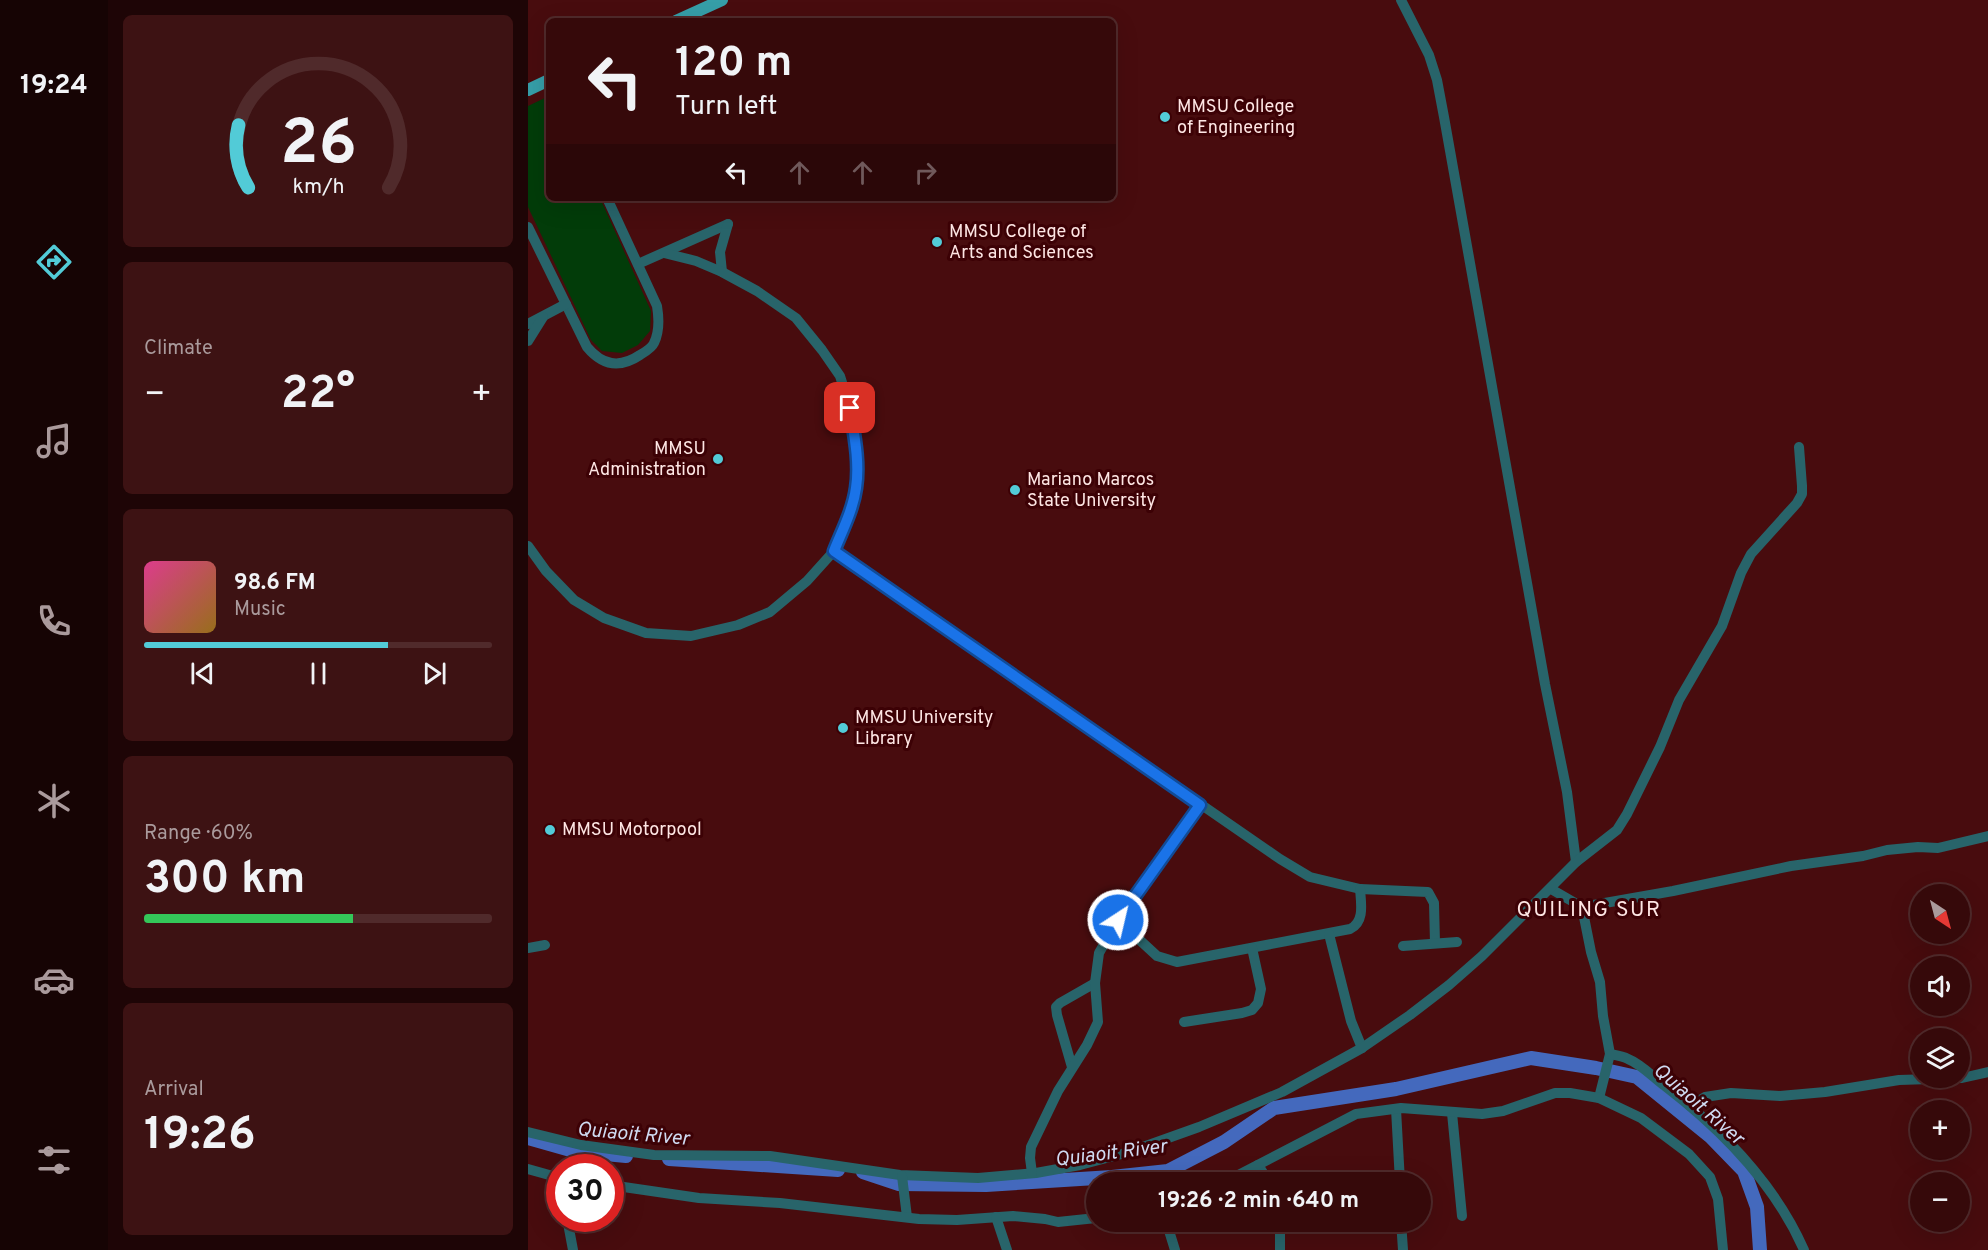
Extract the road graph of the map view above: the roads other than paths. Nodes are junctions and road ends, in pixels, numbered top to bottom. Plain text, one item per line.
1 (722, 0) edge
2 (1401, 0) edge
3 (683, 18) edge
4 (546, 81) edge
5 (528, 90) edge
6 (608, 201) edge
7 (528, 227) edge
8 (664, 253) junction
9 (638, 264) junction
10 (722, 272) junction
11 (566, 304) junction
12 (543, 317) junction
13 (528, 324) edge
14 (528, 341) edge
15 (1799, 447) dead end
16 (528, 546) edge
17 (834, 551) junction
18 (1200, 805) junction
19 (1988, 836) edge
20 (1576, 862) junction
21 (1360, 889) junction
22 (1551, 889) junction
23 (1582, 907) junction
24 (1118, 920) junction
25 (1329, 934) junction
26 (1457, 942) dead end
27 (1435, 943) junction
28 (545, 945) dead end
29 (1403, 946) dead end
30 (528, 948) edge
31 (1252, 948) junction
32 (1095, 983) junction
33 (1184, 1022) dead end
34 (1362, 1048) junction
35 (1609, 1059) junction
36 (1072, 1067) junction
37 (1988, 1072) edge
38 (1601, 1094) junction
39 (1690, 1106) junction
40 (1396, 1109) junction
41 (1452, 1113) junction
42 (528, 1132) edge
43 (1258, 1165) junction
44 (528, 1169) edge
45 (1244, 1172) edge
46 (1263, 1172) edge
47 (1399, 1172) edge
48 (1032, 1173) junction
49 (546, 1174) edge
50 (903, 1179) junction
51 (624, 1187) edge
52 (906, 1214) junction
53 (1461, 1216) dead end
54 (996, 1217) junction
55 (1086, 1219) edge
56 (570, 1232) edge
57 (1169, 1232) edge
58 (1280, 1232) edge
59 (1402, 1232) edge
60 (573, 1250) edge
61 (1007, 1250) edge
62 (1175, 1250) edge
63 (1280, 1250) edge
64 (1403, 1250) edge
65 (1723, 1250) edge
66 (1804, 1250) edge

1 - 3 main road
2 - 20 street
4 - 5 main road
6 - 9 street
7 - 11 street
8 - 9 street
8 - 10 street
8 - 10 street
9 - 11 street
10 - 17 street
11 - 12 street
12 - 13 street
12 - 14 street
15 - 20 street
16 - 17 street
17 - 18 street
18 - 21 street
18 - 24 street
19 - 23 street
20 - 22 street
21 - 25 street
21 - 27 street
22 - 23 street
22 - 34 street
23 - 35 street
24 - 31 street
24 - 32 street
25 - 31 street
25 - 34 street
26 - 27 street
27 - 29 street
28 - 30 street
31 - 33 street
32 - 36 street
32 - 36 street
34 - 48 street
35 - 38 street
35 - 39 street
36 - 48 street
37 - 39 street
38 - 41 street
38 - 65 street
39 - 66 street
40 - 41 street
40 - 43 street
40 - 47 street
41 - 53 street
42 - 50 street
43 - 45 street
43 - 46 street
44 - 49 street
48 - 50 street
50 - 52 street
51 - 52 street
52 - 54 street
54 - 55 street
54 - 61 street
56 - 60 street
57 - 62 street
58 - 63 street
59 - 64 street

